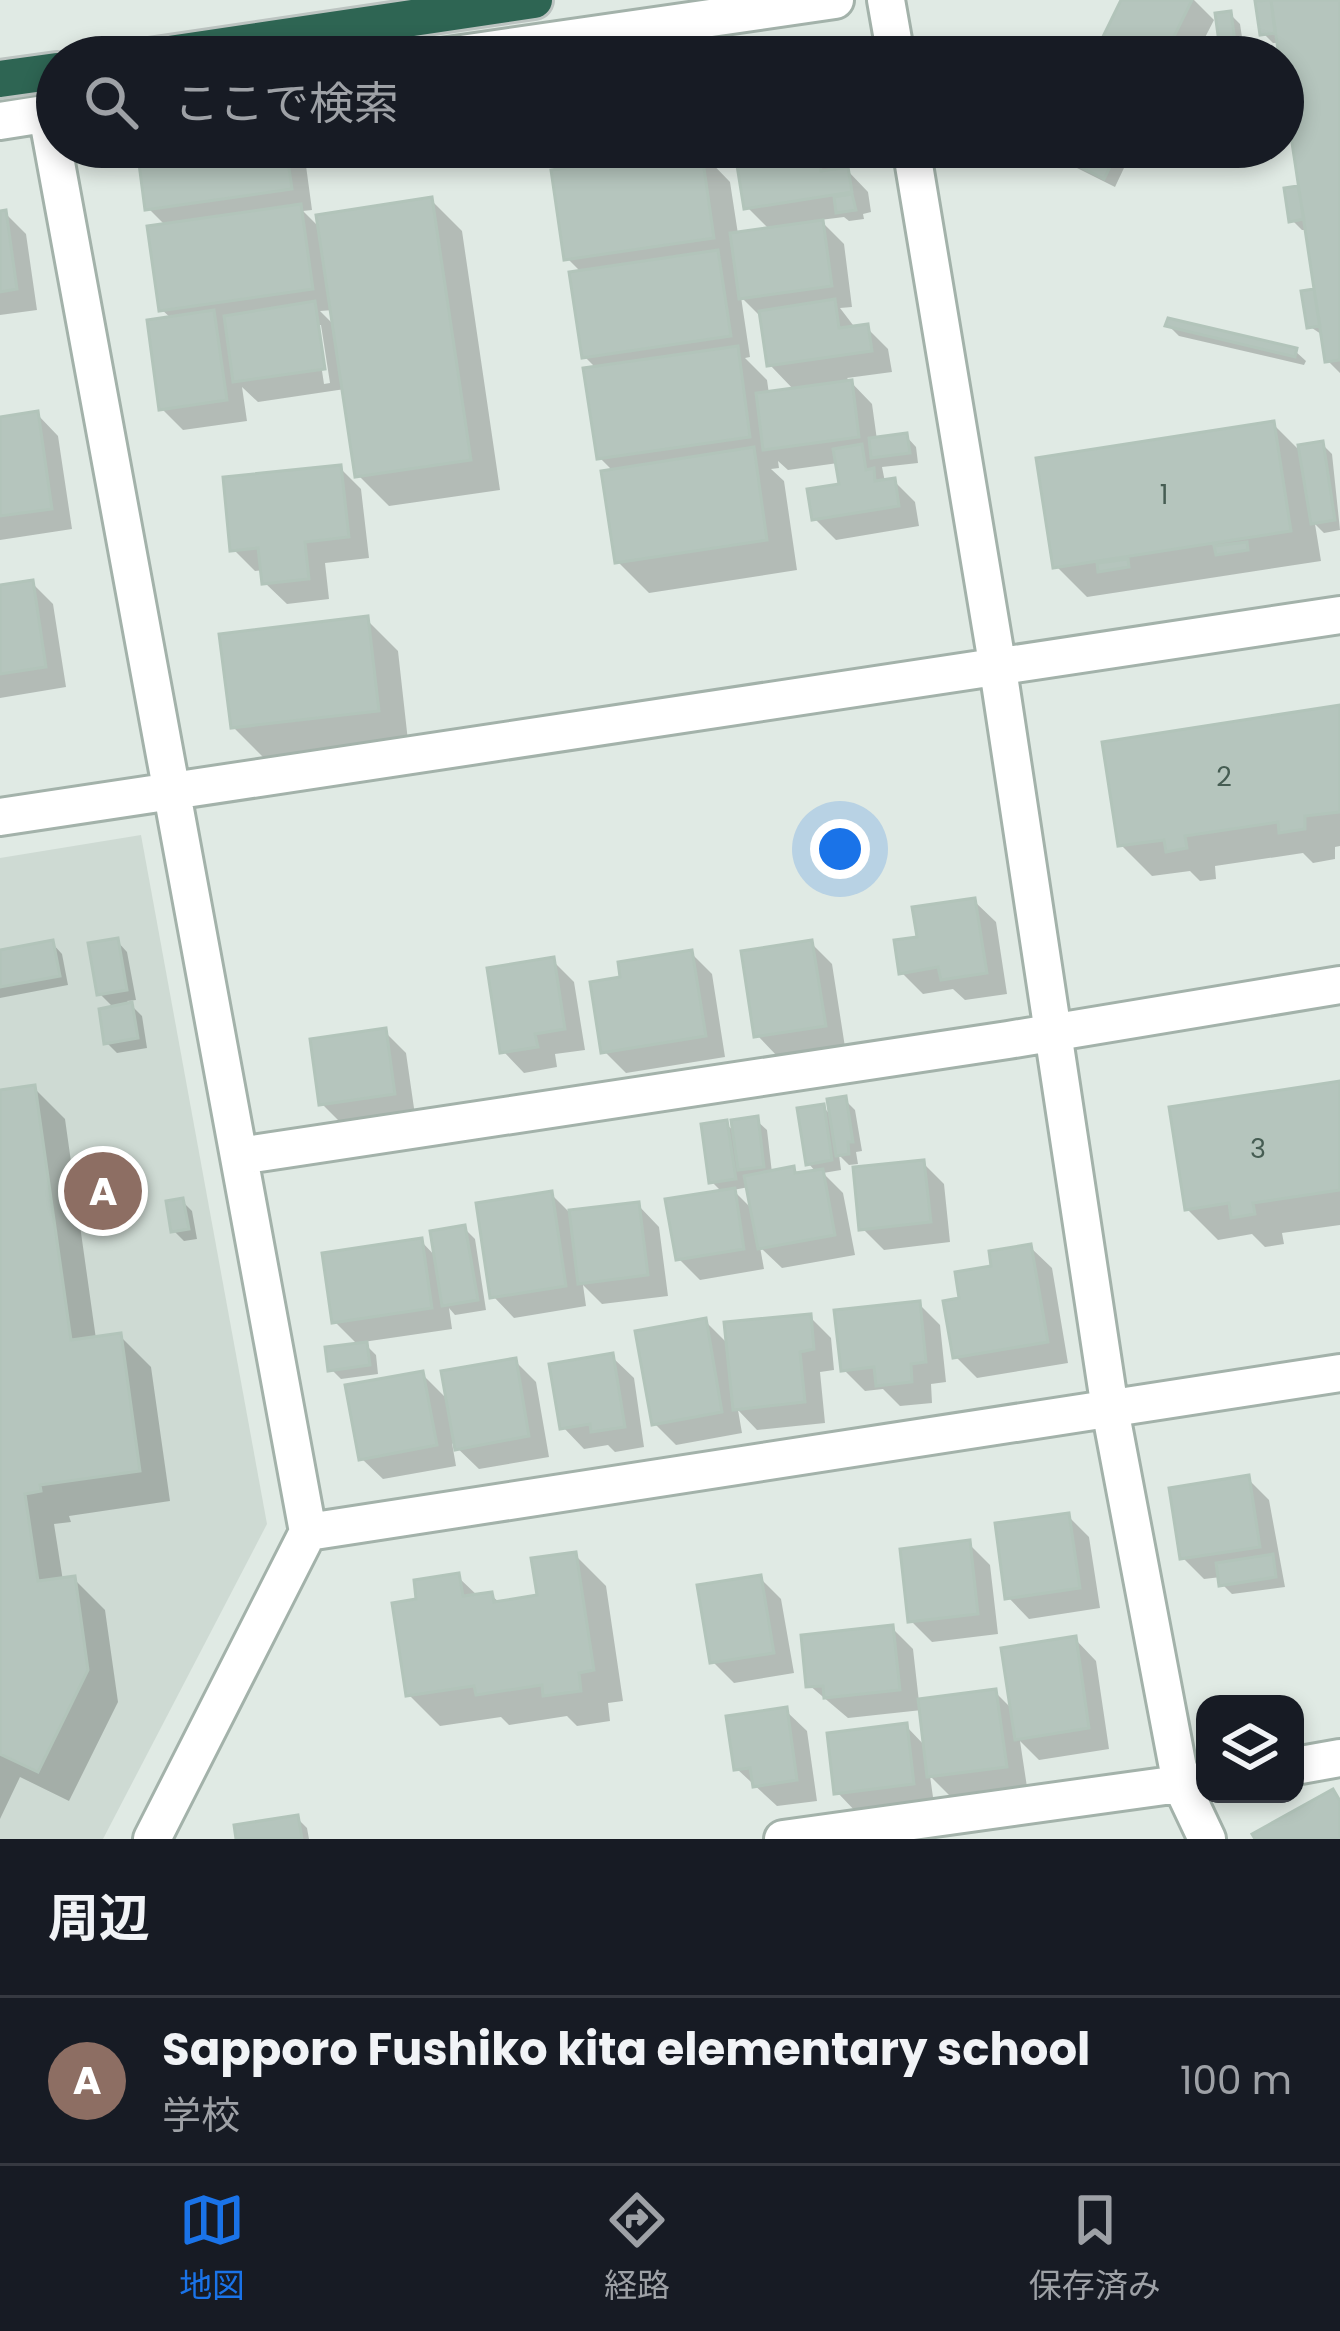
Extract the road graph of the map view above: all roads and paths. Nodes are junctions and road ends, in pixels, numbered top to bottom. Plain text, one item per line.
1 (534, 0) edge
2 (836, 0) edge
3 (886, 0) edge
4 (291, 36) edge
5 (587, 36) edge
6 (892, 36) edge
7 (36, 73) edge
8 (0, 79) edge
9 (36, 116) edge
10 (0, 122) edge
11 (62, 168) edge
12 (914, 168) edge
13 (1340, 615) edge
14 (998, 669) junction
15 (172, 790) junction
16 (0, 817) edge
17 (1340, 985) edge
18 (1053, 1033) junction
19 (239, 1156) junction
20 (1340, 1373) edge
21 (1110, 1409) junction
22 (308, 1532) junction
23 (1340, 1758) edge
24 (1304, 1764) edge
25 (1193, 1782) edge
26 (152, 1839) edge
27 (783, 1839) edge
28 (1207, 1839) edge

1 - 4 highway
2 - 5 street
3 - 6 street
7 - 8 highway
9 - 10 street
11 - 15 street
12 - 14 street
13 - 14 street
14 - 15 street
14 - 18 street
15 - 16 street
15 - 19 street
17 - 18 street
18 - 19 street
18 - 21 street
19 - 22 street
20 - 21 street
21 - 22 street
21 - 25 street
22 - 26 street
23 - 24 street
25 - 27 street
25 - 28 street

